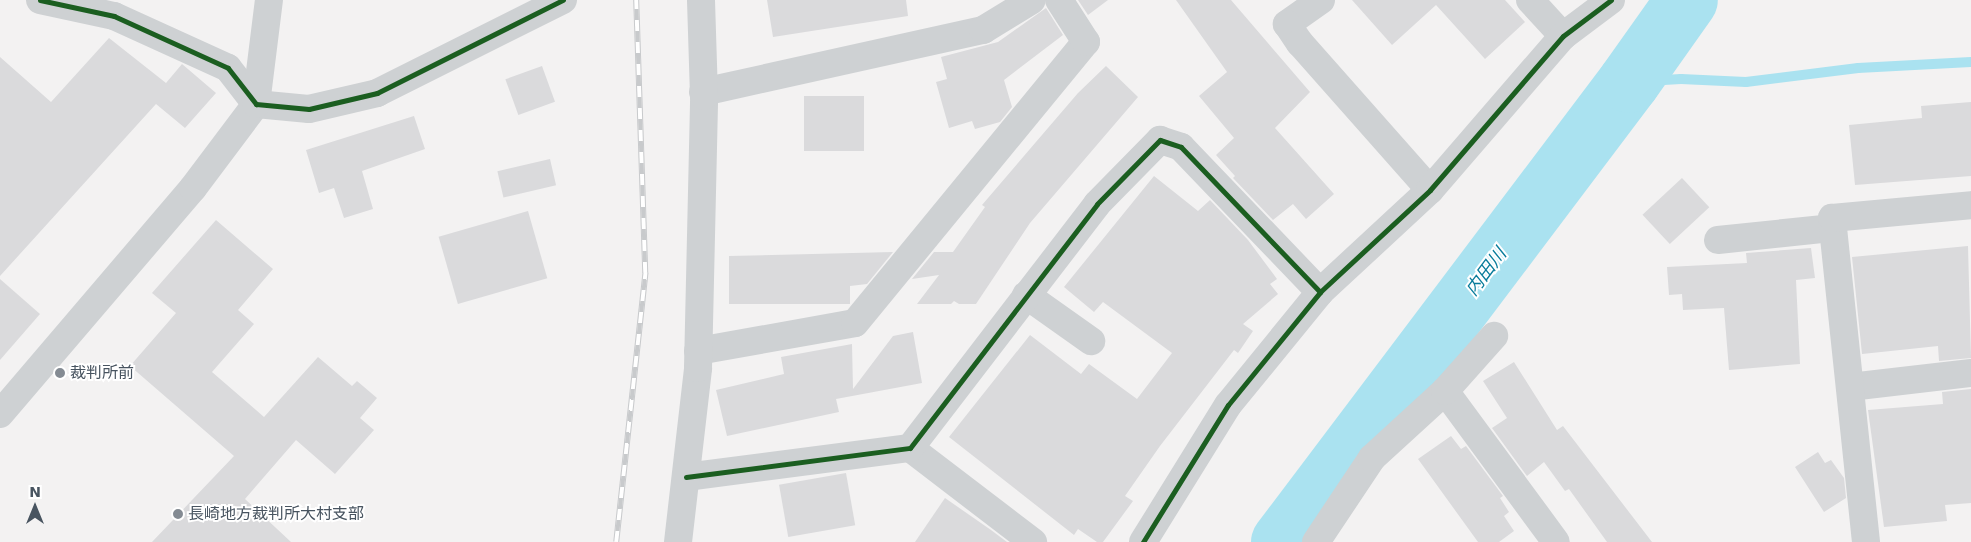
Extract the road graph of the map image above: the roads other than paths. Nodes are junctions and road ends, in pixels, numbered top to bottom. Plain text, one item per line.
1 (40, 0) edge
2 (269, 0) edge
3 (563, 0) edge
4 (701, 0) edge
5 (1032, 0) edge
6 (1059, 0) edge
7 (1321, 0) edge
8 (1530, 0) edge
9 (1610, 0) edge
10 (1563, 36) junction
11 (703, 92) junction
12 (256, 104) junction
13 (1430, 190) junction
14 (1971, 205) edge
15 (1833, 228) junction
16 (1718, 240) dead end
17 (1320, 292) junction
18 (1026, 295) junction
19 (1494, 336) dead end
20 (1091, 342) dead end
21 (698, 351) junction
22 (1971, 374) edge
23 (1850, 387) junction
24 (1445, 391) junction
25 (0, 414) edge
26 (910, 448) junction
27 (686, 477) junction
28 (678, 542) edge
29 (1033, 542) edge
30 (1143, 542) edge
31 (1316, 542) edge
32 (1556, 542) edge
33 (1866, 542) edge

1 - 12 street
2 - 12 street
3 - 12 street
4 - 11 street
5 - 11 street
6 - 21 street
7 - 13 street
8 - 10 street
9 - 10 street
10 - 13 street
11 - 21 street
12 - 25 street
13 - 17 street
14 - 15 street
15 - 16 street
15 - 23 street
17 - 18 street
17 - 30 street
18 - 20 street
18 - 26 street
19 - 24 street
21 - 27 street
22 - 23 street
23 - 33 street
24 - 31 street
24 - 32 street
26 - 27 street
26 - 29 street
27 - 28 street

